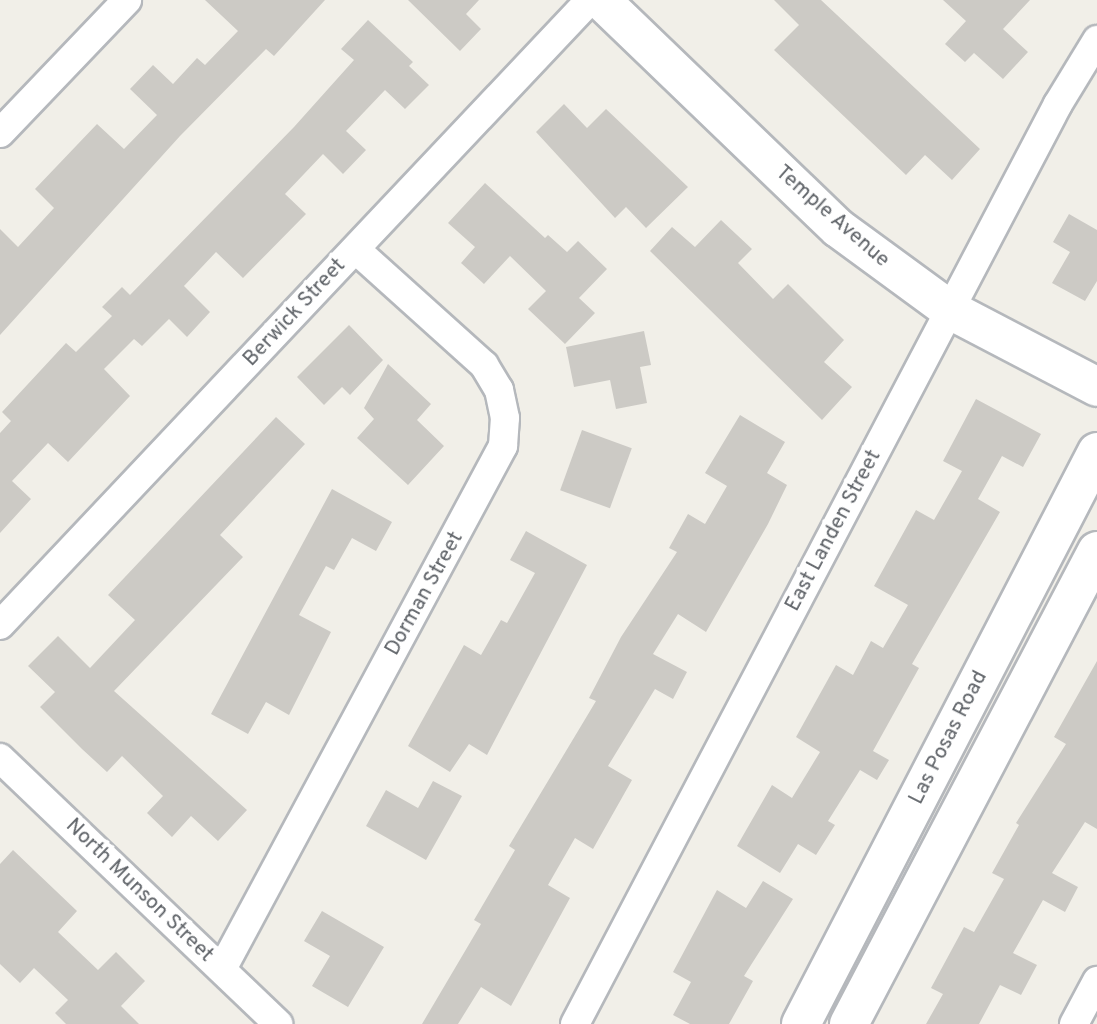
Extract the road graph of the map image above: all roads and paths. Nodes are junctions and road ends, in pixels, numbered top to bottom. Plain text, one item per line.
1 (127, 0) edge
2 (590, 0) edge
3 (601, 0) edge
4 (1097, 40) edge
5 (0, 133) edge
6 (355, 249) junction
7 (950, 310) junction
8 (1097, 387) edge
9 (1097, 452) edge
10 (1097, 551) edge
11 (0, 625) edge
12 (0, 758) edge
13 (222, 969) junction
14 (1097, 981) edge
15 (278, 1024) edge
16 (575, 1024) edge
17 (801, 1024) edge
18 (849, 1024) edge
19 (1074, 1024) edge

1 - 5 street
2 - 6 street, Berwick Street
3 - 7 main road, Temple Avenue
4 - 7 street, East Landen Street
6 - 11 street, Berwick Street
6 - 13 street, Dorman Street
7 - 8 main road, Temple Avenue
7 - 16 street, East Landen Street
9 - 17 main road, Las Posas Road
10 - 18 main road, Las Posas Road
12 - 13 street, North Munson Street
13 - 15 street, North Munson Street
14 - 19 street

